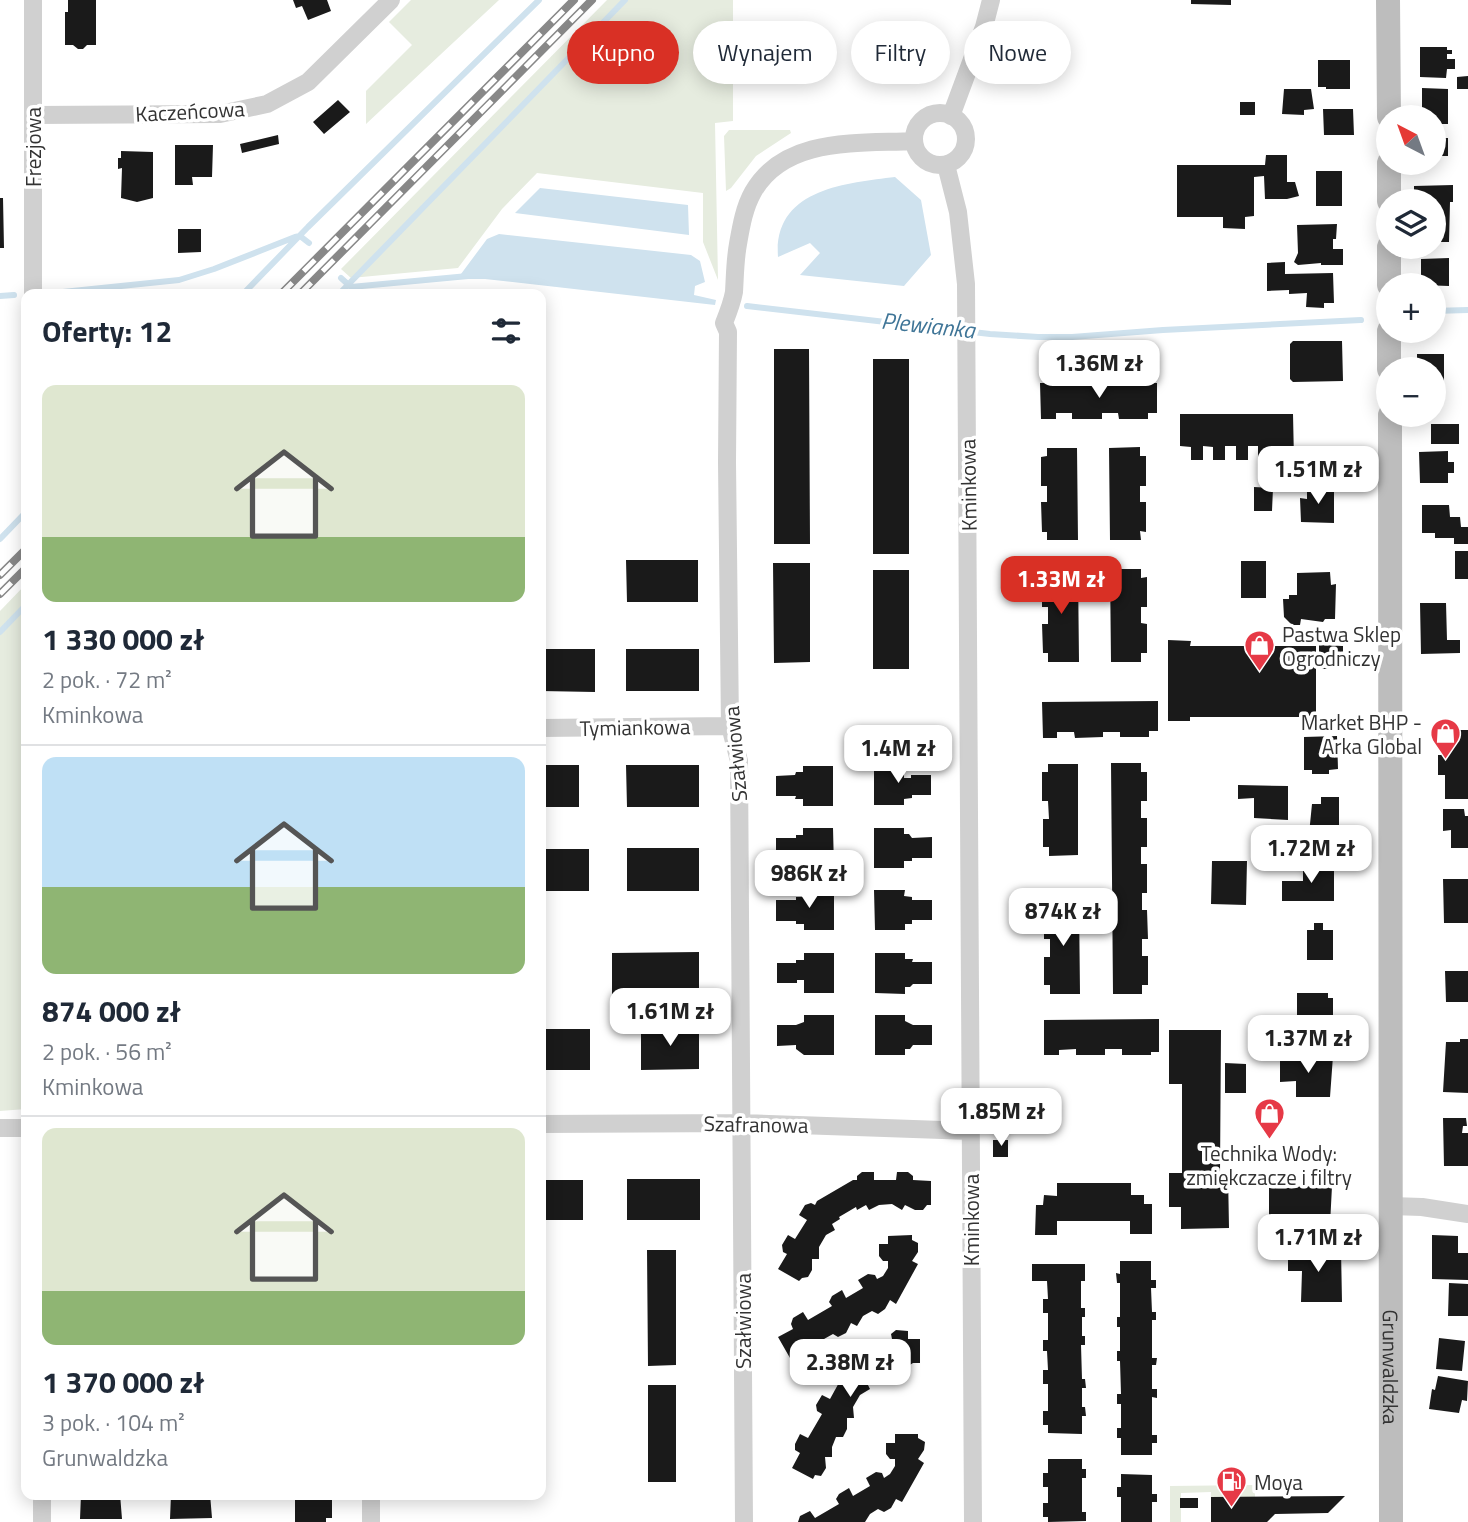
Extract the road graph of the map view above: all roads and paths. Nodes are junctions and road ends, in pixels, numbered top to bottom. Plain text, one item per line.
1 (33, 0) edge
2 (391, 0) edge
3 (991, 0) edge
4 (1388, 0) edge
5 (1388, 105) edge
6 (33, 115) junction
7 (951, 116) junction
8 (914, 141) junction
9 (946, 165) junction
10 (33, 289) edge
11 (1390, 427) edge
12 (730, 726) junction
13 (546, 728) edge
14 (742, 1123) junction
15 (546, 1124) edge
16 (0, 1128) edge
17 (21, 1128) edge
18 (971, 1131) junction
19 (1391, 1206) junction
20 (1468, 1214) edge
21 (42, 1500) edge
22 (371, 1500) edge
23 (42, 1522) edge
24 (371, 1522) edge
25 (744, 1522) edge
26 (973, 1522) edge
27 (1391, 1522) edge

1 - 6 street, Frezjowa
2 - 6 street, Kaczeńcowa
3 - 7 street
4 - 5 street
6 - 10 street, Frezjowa
7 - 8 street
7 - 9 street
8 - 9 street
8 - 12 street, Szałwiowa
9 - 18 street, Kminkowa
11 - 19 street, Grunwaldzka
12 - 13 street, Tymiankowa
12 - 14 street, Szałwiowa
14 - 15 street, Szafranowa
14 - 18 street, Szafranowa
14 - 25 street, Szałwiowa
16 - 17 street
18 - 26 street, Kminkowa
19 - 20 street
19 - 27 street, Grunwaldzka
21 - 23 street
22 - 24 street

